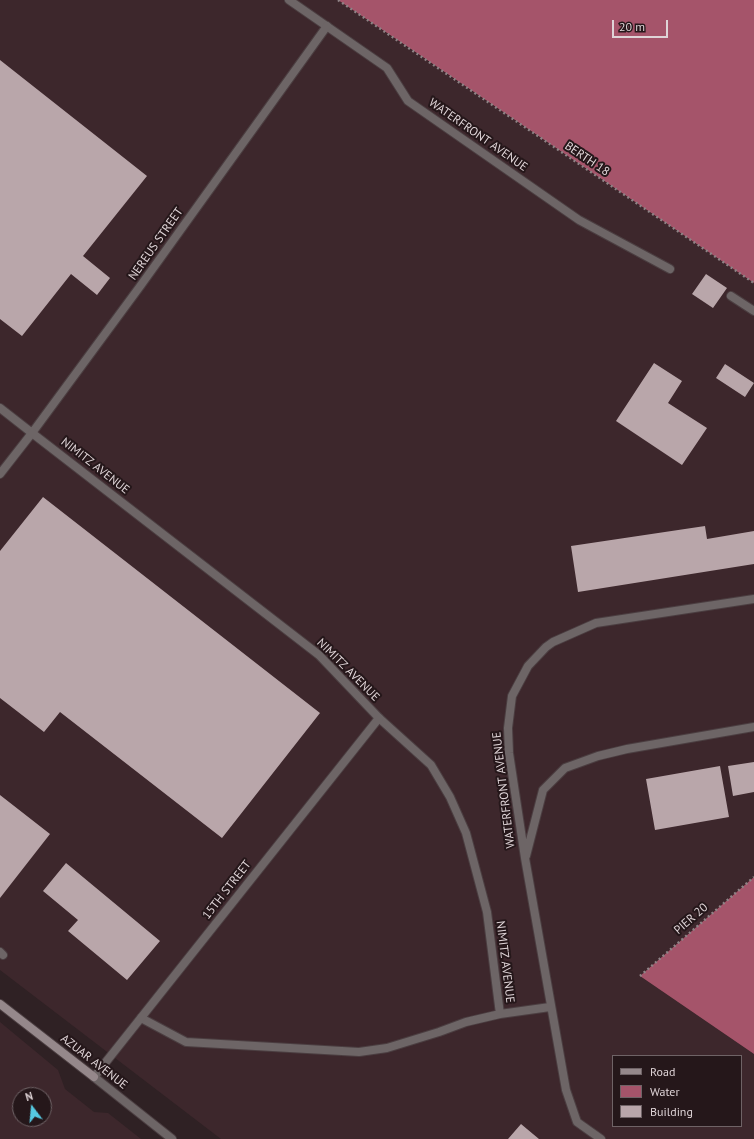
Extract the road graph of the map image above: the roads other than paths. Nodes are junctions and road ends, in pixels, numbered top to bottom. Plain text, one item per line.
1 (289, 0) edge
2 (327, 26) junction
3 (670, 269) dead end
4 (731, 296) dead end
5 (754, 311) edge
6 (0, 408) edge
7 (32, 433) junction
8 (0, 474) edge
9 (754, 599) edge
10 (379, 718) junction
11 (754, 727) edge
12 (525, 858) junction
13 (0, 1004) edge
14 (550, 1007) junction
15 (500, 1014) junction
16 (141, 1018) junction
17 (94, 1077) junction
18 (172, 1139) edge
19 (601, 1139) edge

1 - 2 street, WATERFRONT AVENUE
2 - 3 street, WATERFRONT AVENUE
2 - 7 street, NEREUS STREET
4 - 5 street
6 - 7 street, NIMITZ AVENUE
7 - 8 street, NEREUS STREET
7 - 10 street, NIMITZ AVENUE
9 - 12 street, WATERFRONT AVENUE
10 - 15 street, NIMITZ AVENUE
10 - 16 street, 15TH STREET
11 - 12 street
12 - 14 street, WATERFRONT AVENUE
13 - 17 main road, AZUAR AVENUE
14 - 15 street
14 - 19 street, WATERFRONT AVENUE
15 - 16 street
16 - 17 street, 15TH STREET
17 - 18 street, AZUAR AVENUE

